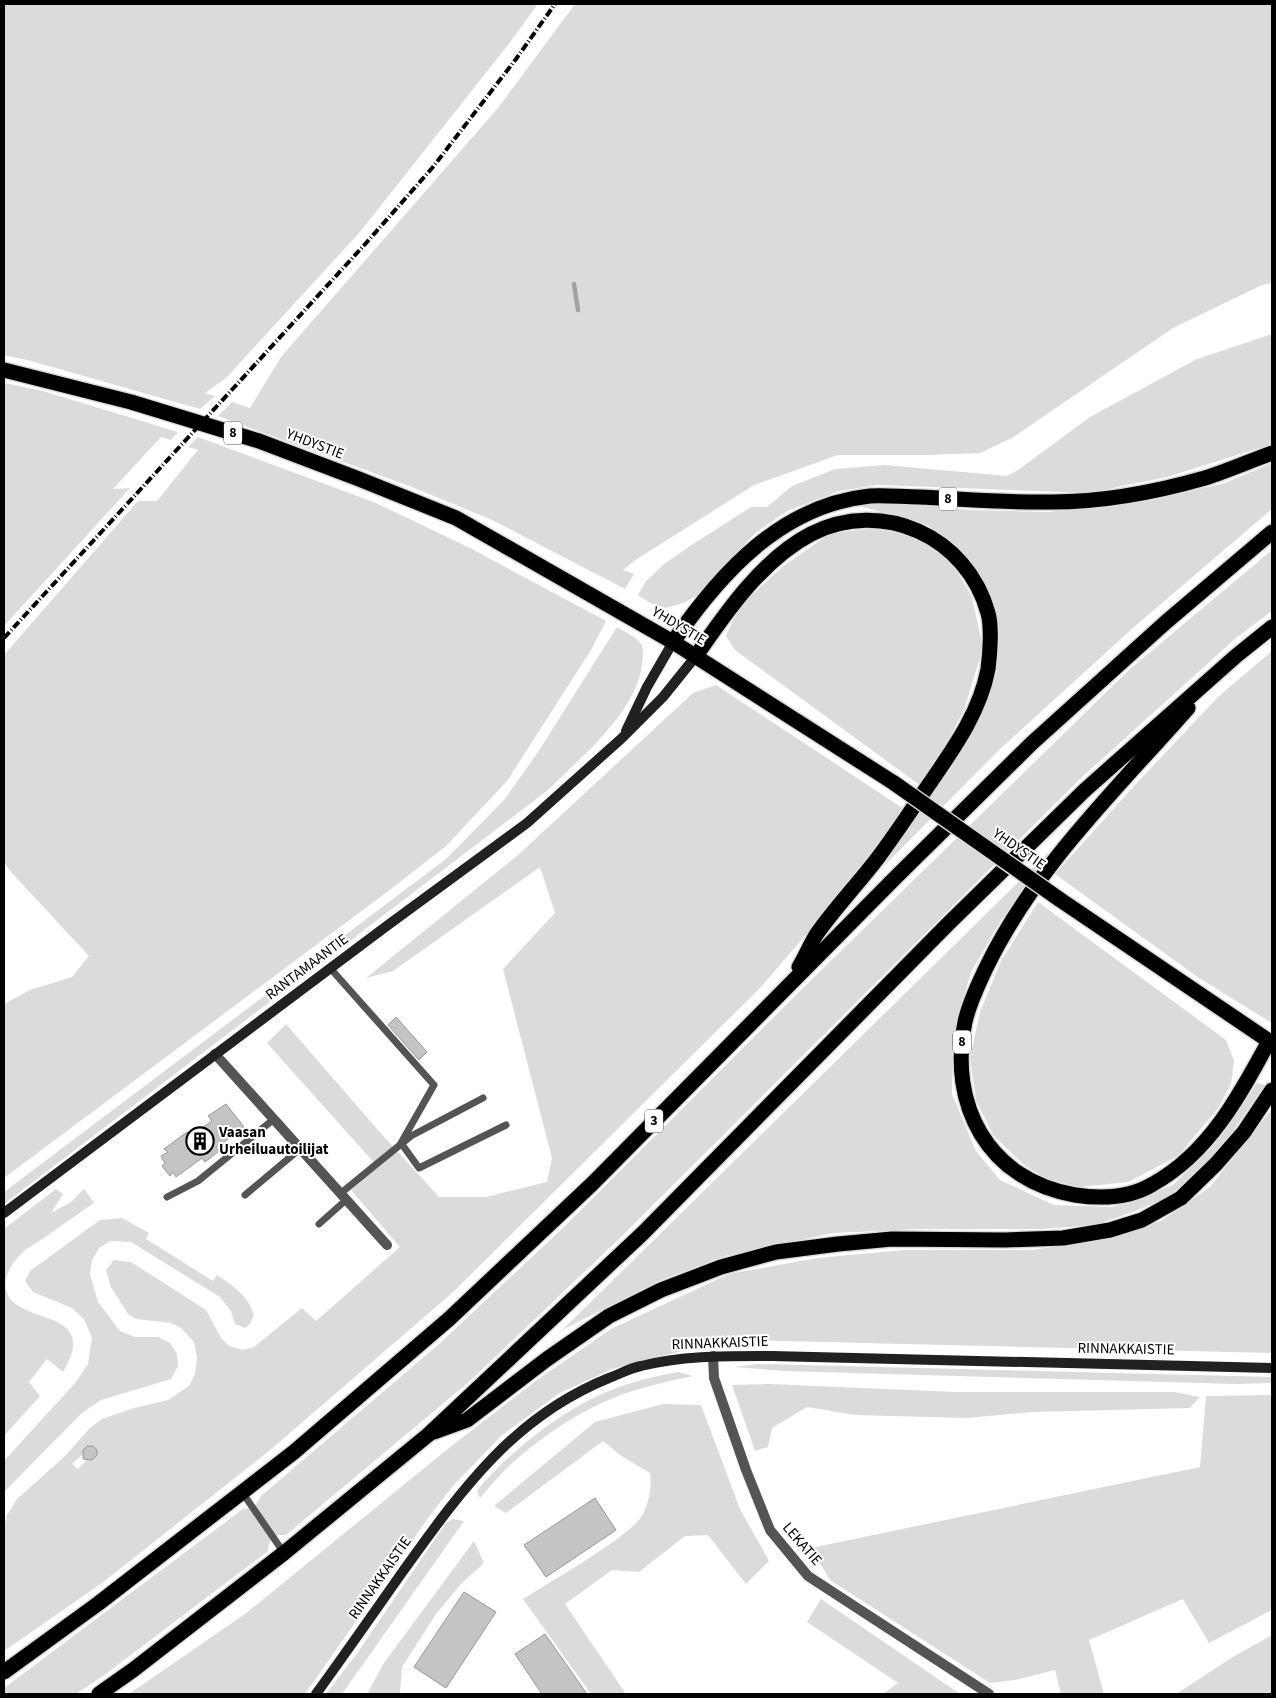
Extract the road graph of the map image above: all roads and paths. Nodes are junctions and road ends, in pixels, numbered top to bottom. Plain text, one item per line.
1 (4, 370) edge
2 (1272, 453) edge
3 (1272, 532) edge
4 (1272, 627) edge
5 (673, 642) junction
6 (696, 656) junction
7 (1236, 656) junction
8 (622, 738) junction
9 (330, 968) junction
10 (790, 983) junction
11 (1271, 1042) edge
12 (215, 1054) junction
13 (1272, 1090) edge
14 (483, 1098) dead end
15 (274, 1120) junction
16 (506, 1126) dead end
17 (401, 1144) junction
18 (300, 1148) junction
19 (245, 1195) dead end
20 (167, 1196) dead end
21 (344, 1196) junction
22 (4, 1213) edge
23 (319, 1224) dead end
24 (387, 1245) dead end
25 (713, 1356) junction
26 (1272, 1368) edge
27 (428, 1435) junction
28 (242, 1492) junction
29 (284, 1553) junction
30 (4, 1672) edge
31 (100, 1694) edge
32 (316, 1694) edge
33 (990, 1694) edge

1 - 5 highway, YHDYSTIE / 8
2 - 5 highway, 8
3 - 10 highway, 3
4 - 7 highway
5 - 6 highway, YHDYSTIE / 8
5 - 8 street, RANTAMAANTIE
6 - 8 street, RANTAMAANTIE
6 - 10 highway
6 - 11 highway, YHDYSTIE / 8, bridge
7 - 11 highway, 8
7 - 27 highway
8 - 9 street, RANTAMAANTIE
9 - 12 street, RANTAMAANTIE
9 - 17 lane
10 - 28 highway, 3
12 - 15 street
12 - 22 street, RANTAMAANTIE
13 - 27 highway
14 - 17 lane
15 - 18 street
15 - 20 lane
16 - 17 lane
17 - 21 lane
18 - 19 lane
18 - 21 street
21 - 23 lane
21 - 24 street
25 - 26 street, RINNAKKAISTIE
25 - 32 street, RINNAKKAISTIE
25 - 33 street, LEKATIE
27 - 29 highway
28 - 29 lane
28 - 30 highway, 3
29 - 31 highway

